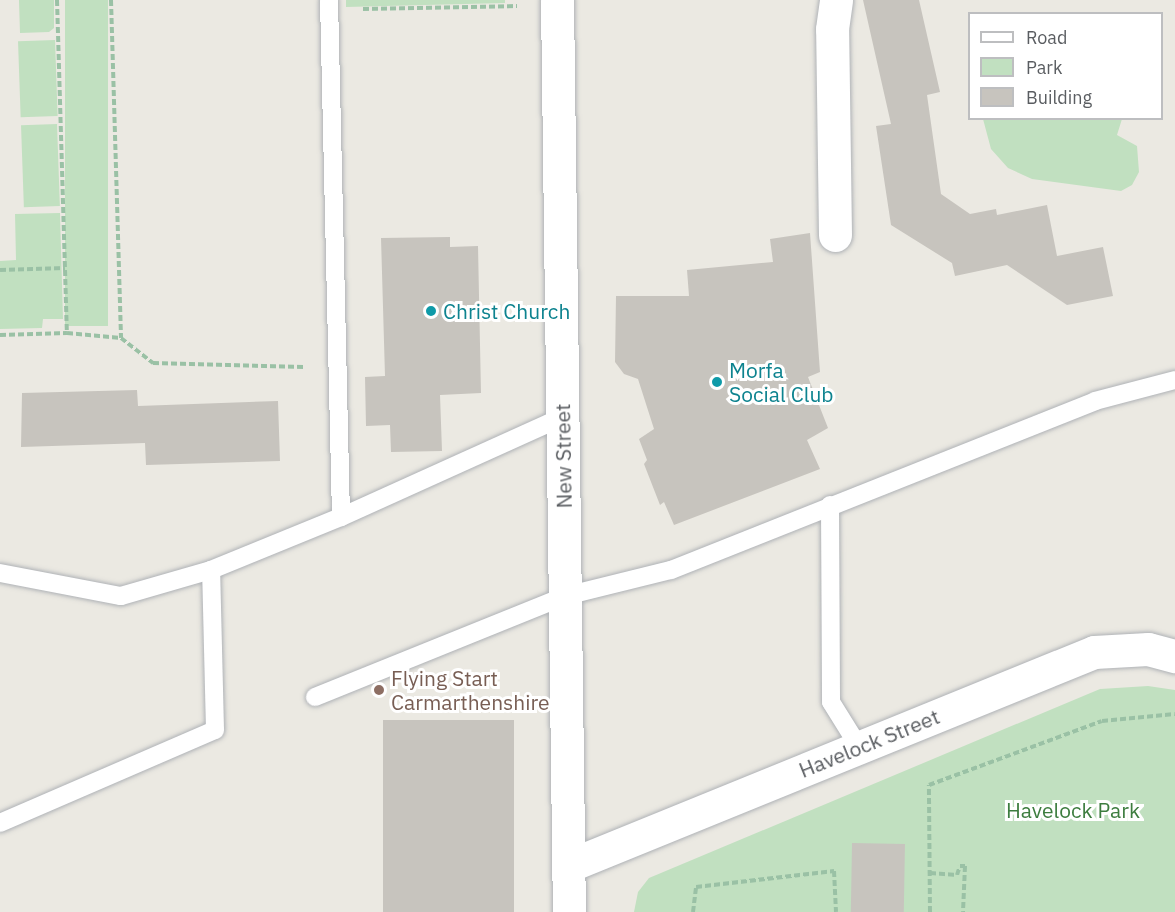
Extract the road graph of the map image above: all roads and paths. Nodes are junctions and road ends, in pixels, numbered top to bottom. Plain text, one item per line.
1 (57, 0) edge
2 (111, 0) edge
3 (836, 0) edge
4 (557, 3) edge
5 (329, 5) edge
6 (835, 235) dead end
7 (65, 268) junction
8 (0, 270) edge
9 (67, 333) junction
10 (0, 335) edge
11 (121, 338) junction
12 (338, 368) junction
13 (1175, 381) edge
14 (562, 417) junction
15 (830, 505) junction
16 (341, 517) junction
17 (211, 570) junction
18 (0, 573) edge
19 (564, 596) junction
20 (1175, 656) edge
21 (315, 697) dead end
22 (1175, 714) edge
23 (859, 747) junction
24 (0, 823) edge
25 (568, 866) junction
26 (930, 873) junction
27 (569, 912) edge
28 (693, 912) edge
29 (836, 912) edge
30 (930, 912) edge
31 (963, 912) edge

1 - 7 path
2 - 11 path
3 - 6 street
4 - 5 path
4 - 14 street, New Street
5 - 12 lane
7 - 8 path
7 - 9 path
9 - 10 path
9 - 11 path
11 - 12 path
12 - 16 lane
13 - 15 lane
14 - 16 lane
14 - 19 street, New Street
15 - 19 lane
15 - 23 lane
16 - 17 lane
17 - 18 lane
17 - 24 lane
19 - 21 lane
19 - 25 street, New Street
20 - 23 street, Havelock Street
22 - 26 path
23 - 25 street, Havelock Street
25 - 27 street, New Street
26 - 30 path
26 - 31 path
28 - 29 path

